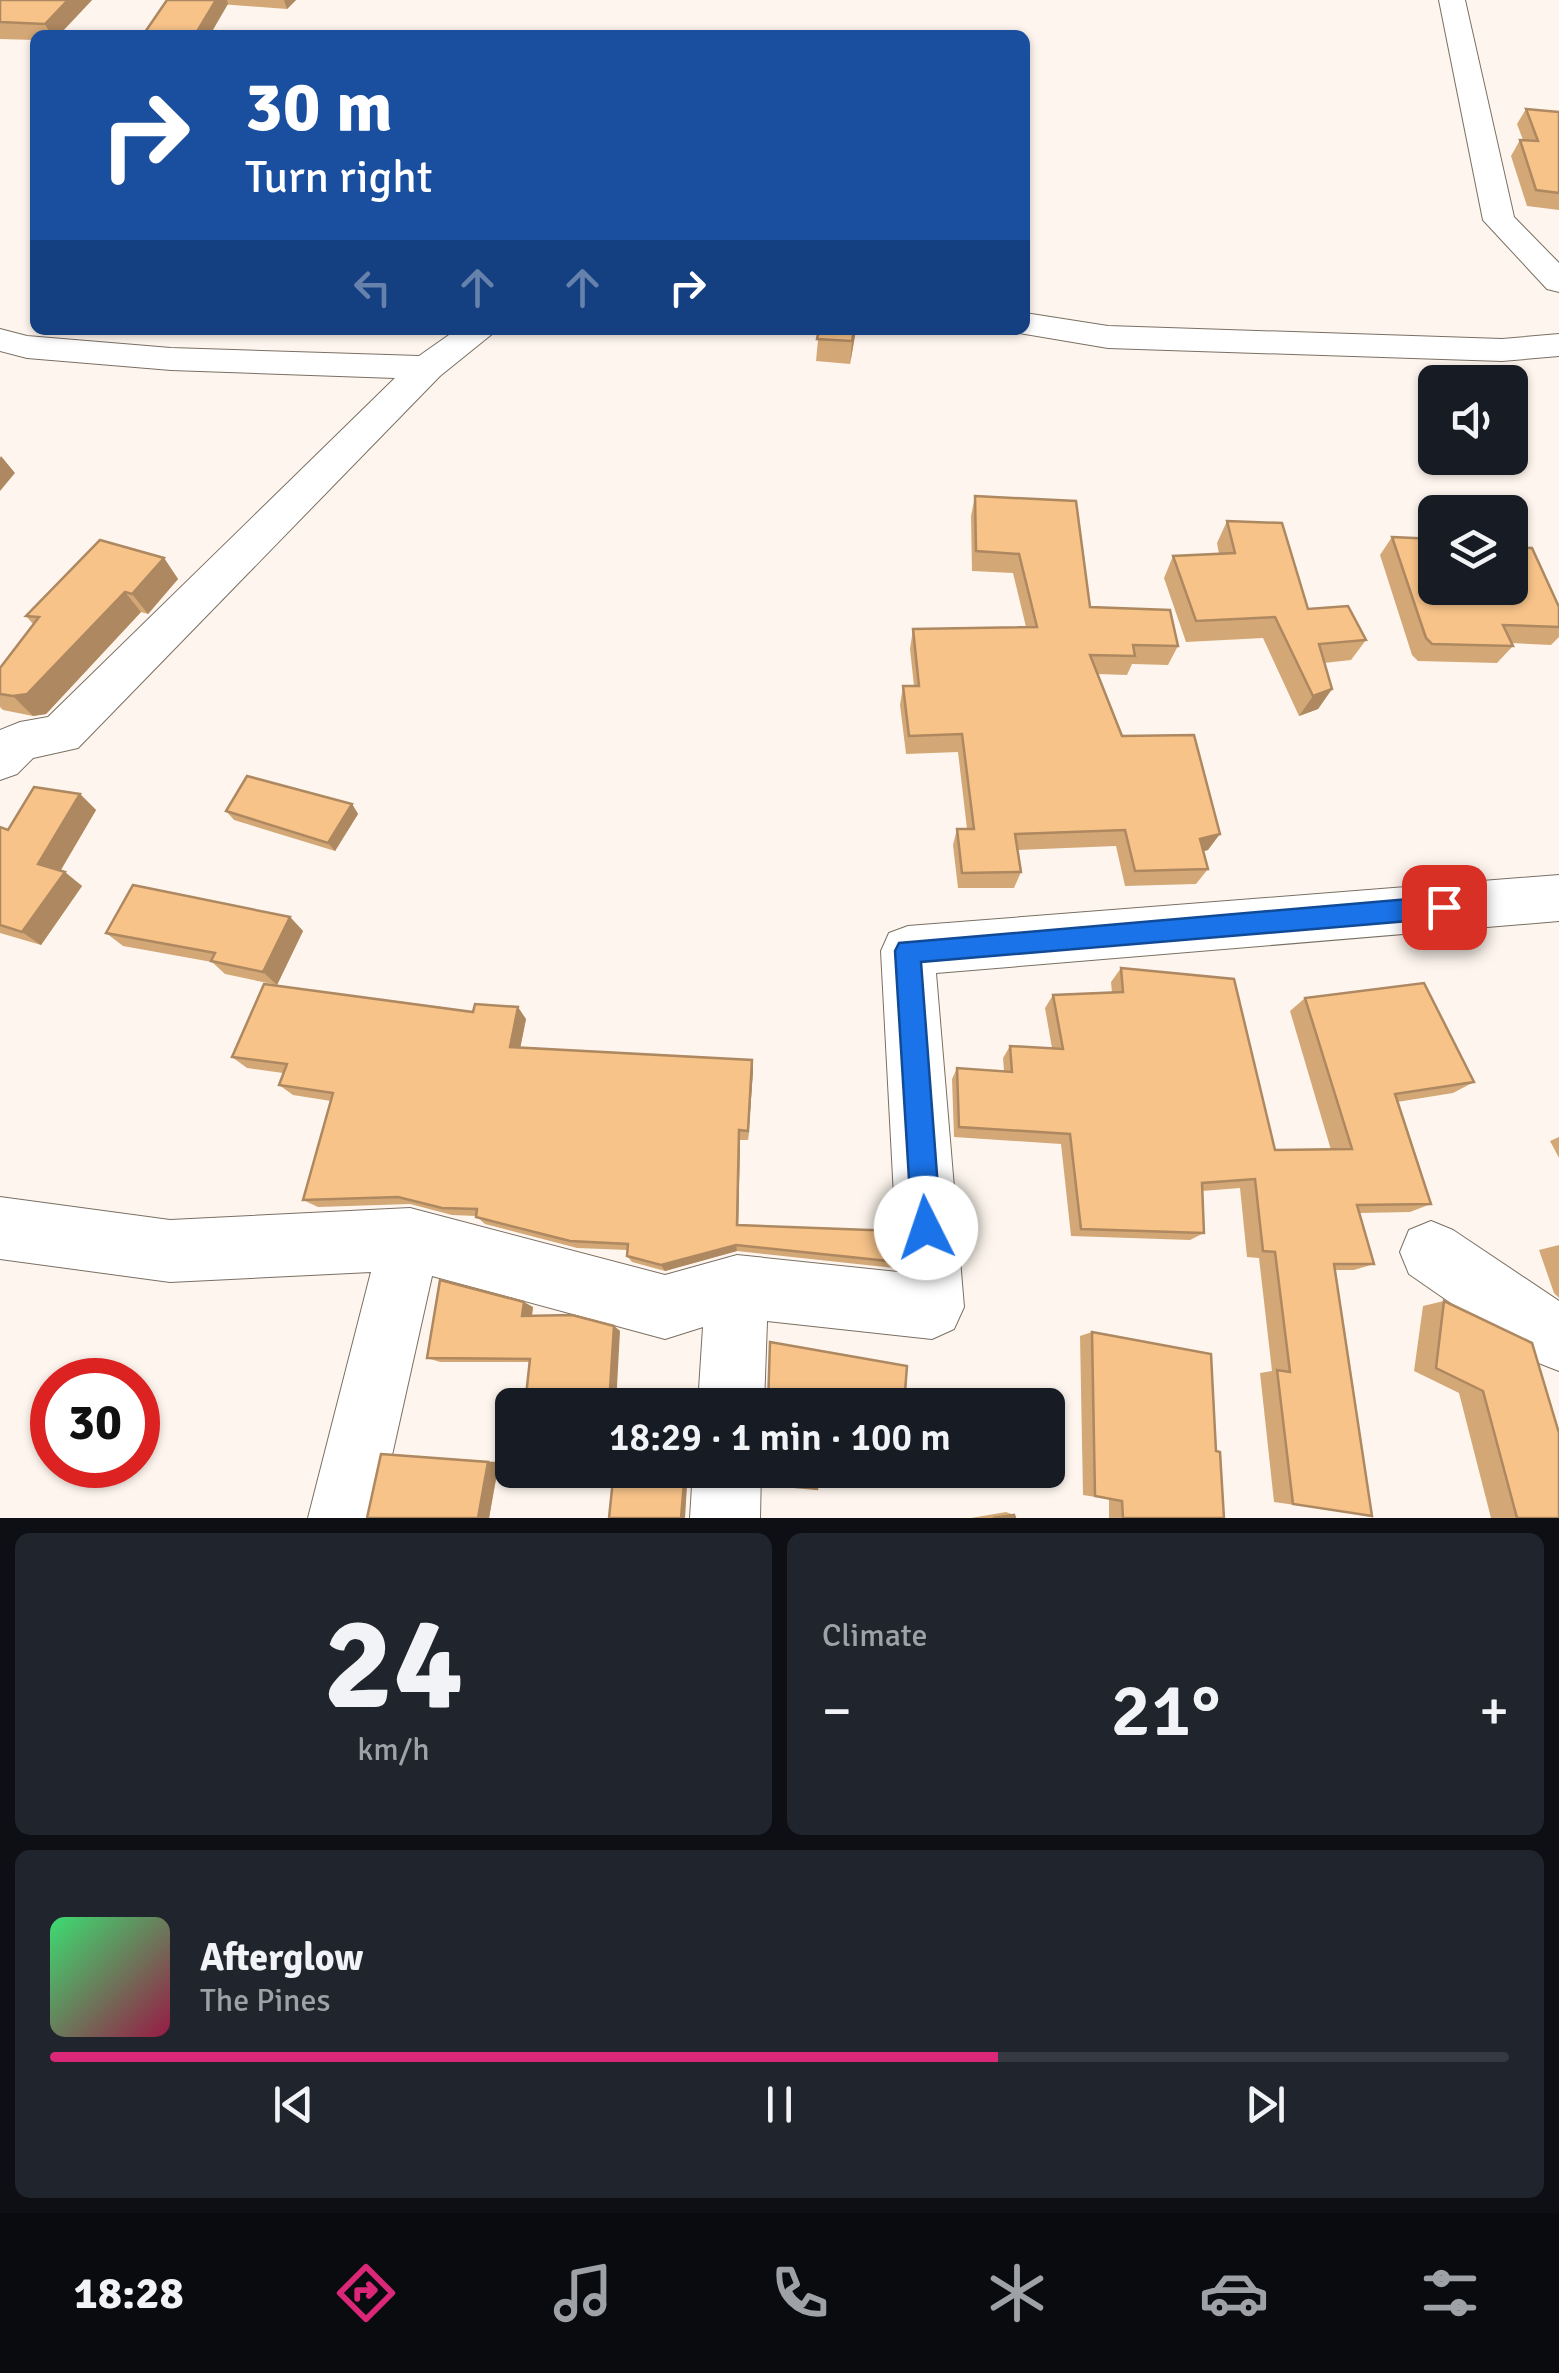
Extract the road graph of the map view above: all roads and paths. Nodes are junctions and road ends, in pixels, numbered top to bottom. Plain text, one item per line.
1 (1452, 0) edge
2 (1559, 282) edge
3 (1030, 325) edge
4 (472, 335) edge
5 (23, 339) edge
6 (1559, 345) edge
7 (427, 368) junction
8 (0, 760) edge
9 (1559, 898) edge
10 (0, 1228) edge
11 (410, 1240) junction
12 (1430, 1252) dead end
13 (737, 1286) junction
14 (1559, 1339) edge
15 (731, 1388) edge
16 (726, 1488) edge
17 (343, 1518) edge
18 (724, 1518) edge

1 - 2 street
3 - 6 street
4 - 7 street
5 - 7 street
7 - 8 street
9 - 13 street
10 - 11 street
11 - 13 street
11 - 17 street
12 - 14 street
13 - 15 street
16 - 18 street

